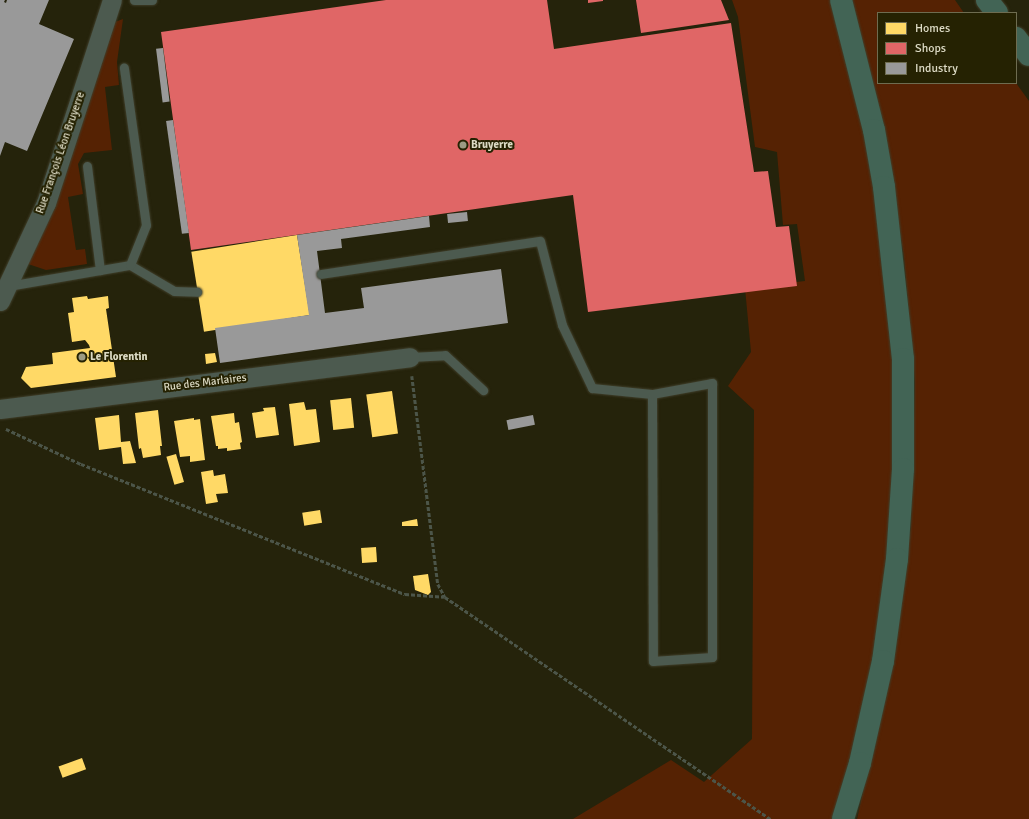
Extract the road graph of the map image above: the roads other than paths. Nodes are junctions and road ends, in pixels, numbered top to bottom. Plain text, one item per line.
1 (112, 0) edge
2 (134, 0) edge
3 (152, 0) edge
4 (841, 0) edge
5 (987, 0) edge
6 (996, 12) edge
7 (1017, 39) edge
8 (1029, 55) edge
9 (124, 68) dead end
10 (87, 166) dead end
11 (130, 265) junction
12 (100, 270) junction
13 (321, 274) dead end
14 (197, 292) dead end
15 (4, 293) edge
16 (410, 357) joint
17 (483, 390) dead end
18 (652, 394) junction
19 (1, 418) edge
20 (843, 819) edge

1 - 15 street, Rue François Léon Bruyerre
2 - 3 lane
4 - 20 highway
5 - 6 highway
7 - 8 highway
9 - 11 lane
10 - 12 lane
11 - 12 lane
11 - 14 lane
12 - 15 lane
13 - 18 lane
16 - 17 lane
16 - 19 street, Rue des Marlaires
18 - 18 lane

